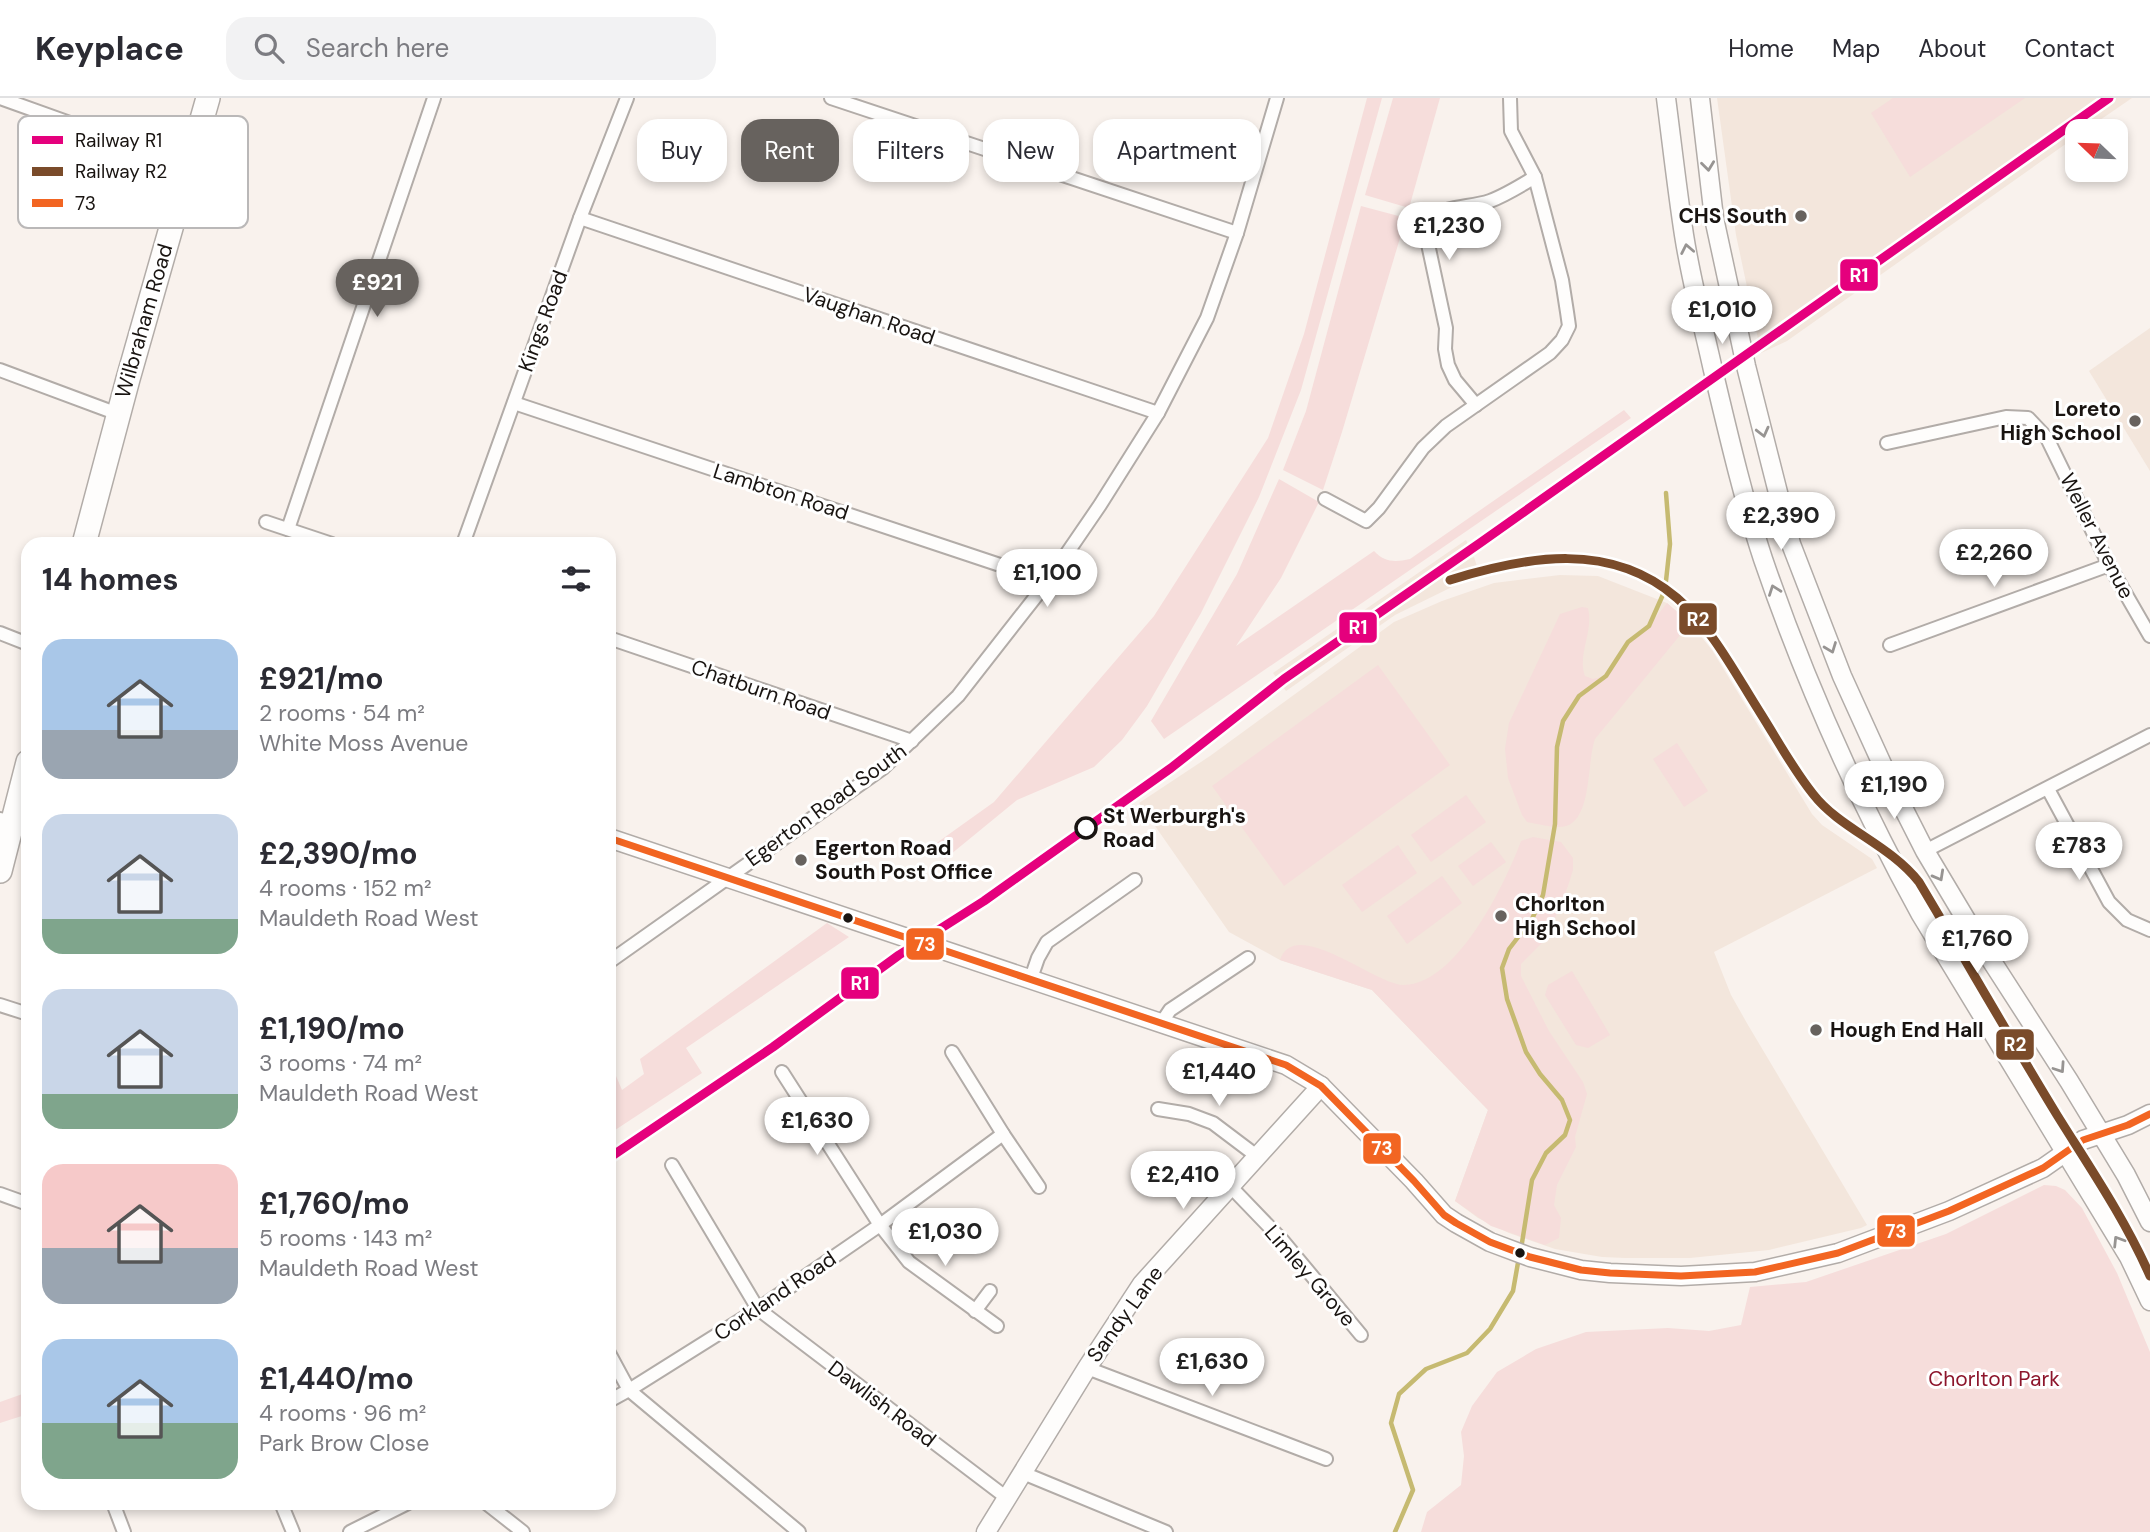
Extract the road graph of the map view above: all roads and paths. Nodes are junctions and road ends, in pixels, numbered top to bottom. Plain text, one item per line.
1 (0, 98) edge
2 (208, 98) edge
3 (434, 98) edge
4 (627, 98) edge
5 (831, 98) edge
6 (1277, 98) edge
7 (1510, 98) edge
8 (1667, 98) edge
9 (1700, 98) edge
10 (50, 116) edge
11 (202, 116) edge
12 (1535, 177) junction
13 (580, 218) junction
14 (170, 228) edge
15 (1237, 233) junction
16 (0, 370) edge
17 (513, 403) junction
18 (1476, 405) junction
19 (118, 414) junction
20 (1158, 414) junction
21 (1887, 443) dead end
22 (1325, 499) dead end
23 (266, 522) dead end
24 (288, 529) junction
25 (85, 537) edge
26 (311, 537) edge
27 (465, 537) edge
28 (2109, 565) junction
29 (1048, 581) junction
30 (0, 633) edge
31 (2150, 636) edge
32 (616, 640) edge
33 (21, 641) edge
34 (1890, 645) dead end
35 (2150, 735) edge
36 (912, 741) junction
37 (2048, 789) junction
38 (21, 793) edge
39 (14, 824) edge
40 (616, 840) edge
41 (1925, 850) junction
42 (0, 871) edge
43 (728, 877) junction
44 (1135, 880) dead end
45 (2150, 930) edge
46 (616, 957) edge
47 (1248, 958) dead end
48 (1030, 981) junction
49 (0, 1004) edge
50 (21, 1012) edge
51 (1162, 1022) junction
52 (952, 1052) dead end
53 (782, 1072) dead end
54 (1321, 1086) junction
55 (1158, 1109) dead end
56 (2150, 1114) edge
57 (2100, 1133) junction
58 (1003, 1134) junction
59 (2064, 1153) junction
60 (1258, 1157) junction
61 (672, 1165) dead end
62 (1039, 1187) dead end
63 (1231, 1187) junction
64 (0, 1194) edge
65 (21, 1202) edge
66 (2150, 1222) edge
67 (880, 1225) junction
68 (990, 1291) dead end
69 (2150, 1301) edge
70 (758, 1309) junction
71 (975, 1311) junction
72 (997, 1326) dead end
73 (1361, 1335) dead end
74 (616, 1366) edge
75 (1087, 1368) junction
76 (629, 1390) junction
77 (616, 1397) edge
78 (1326, 1459) dead end
79 (1023, 1473) junction
80 (1007, 1498) junction
81 (116, 1510) edge
82 (284, 1510) edge
83 (394, 1510) edge
84 (495, 1510) edge
85 (124, 1532) edge
86 (293, 1532) edge
87 (350, 1532) edge
88 (523, 1532) edge
89 (799, 1532) edge
90 (986, 1532) edge
91 (1166, 1532) edge

1 - 10 street
2 - 11 highway, Wilbraham Road
3 - 24 street
4 - 13 street, Kings Road
5 - 15 street
6 - 15 street, Egerton Road South
7 - 12 street
59 -> 8 street
9 -> 41 street
12 - 18 street
12 - 18 street
13 - 17 street, Kings Road
13 - 20 street, Vaughan Road
14 - 19 highway, Wilbraham Road
15 - 20 street, Egerton Road South
16 - 19 street
17 - 27 street, Kings Road
17 - 29 street, Lambton Road
18 - 22 street
19 - 25 highway, Wilbraham Road
20 - 29 street, Egerton Road South
21 - 28 street, Weller Avenue
23 - 24 street
24 - 26 street
28 - 31 street, Weller Avenue
28 - 34 street
29 - 36 street, Egerton Road South
30 - 33 street
32 - 36 street, Chatburn Road
35 - 37 street
36 - 43 street, Egerton Road South
37 - 41 street
37 - 45 street
38 - 39 highway
39 - 42 highway
40 - 43 street
41 -> 57 street
43 - 46 street, Egerton Road South
43 - 48 street
44 - 48 street
47 - 51 street
48 - 51 street
49 - 50 street
51 - 54 street
52 - 58 street
53 - 67 street
54 - 59 street
54 - 60 street, Sandy Lane
55 - 60 street
56 - 57 street
57 - 59 street
57 - 66 street
58 - 62 street
58 - 67 street, Corkland Road
69 -> 59 street
60 - 63 street, Sandy Lane
61 - 70 street
63 - 73 street, Limley Grove
63 - 75 street, Sandy Lane
64 - 65 street
67 - 70 street, Corkland Road
67 - 71 street
68 - 71 street
70 - 76 street, Corkland Road
70 - 80 street, Dawlish Road
71 - 72 street
74 - 76 street
75 - 78 street
75 - 79 street, Sandy Lane
76 - 77 street, Corkland Road
76 - 89 street
79 - 80 street, Sandy Lane
79 - 91 street
80 - 90 street, Sandy Lane
81 - 85 street
82 - 86 street
83 - 87 street
84 - 88 street

